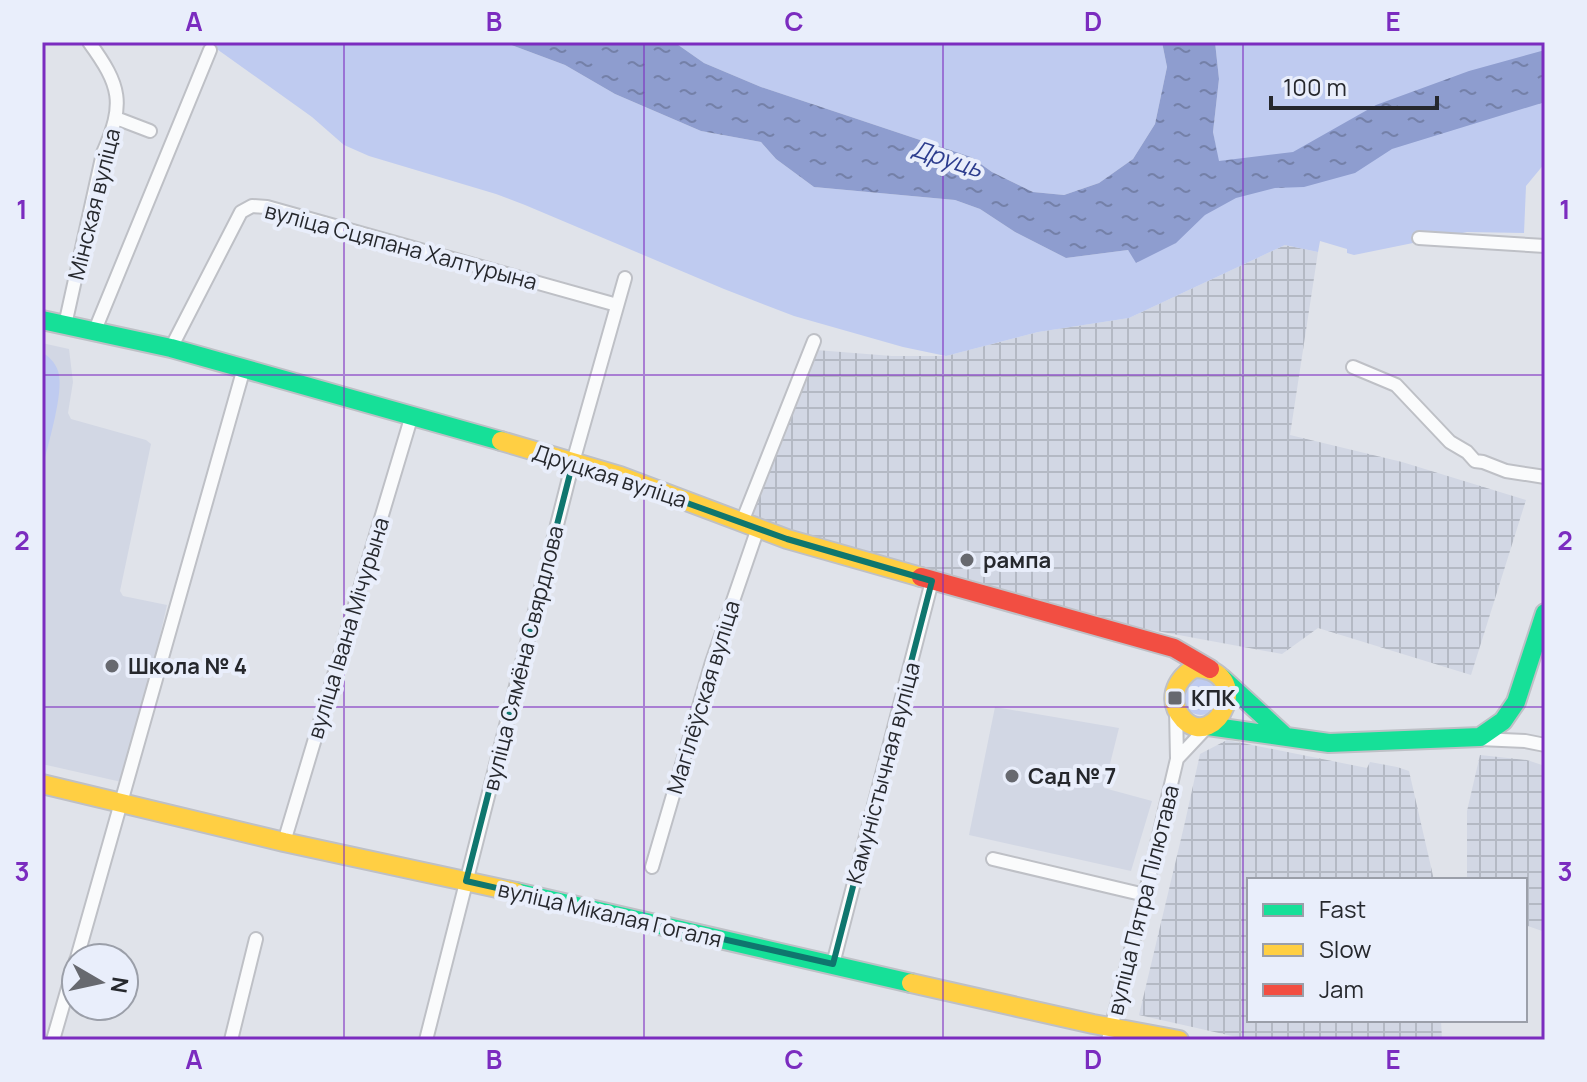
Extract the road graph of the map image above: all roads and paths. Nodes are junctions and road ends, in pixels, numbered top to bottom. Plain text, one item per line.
1 (89, 42) edge
2 (210, 50) dead end
3 (116, 118) junction
4 (150, 131) dead end
5 (1419, 238) dead end
6 (1545, 246) edge
7 (625, 278) dead end
8 (617, 305) junction
9 (42, 320) edge
10 (65, 325) junction
11 (95, 330) junction
12 (814, 341) dead end
13 (171, 348) junction
14 (1353, 367) dead end
15 (244, 368) junction
16 (412, 415) junction
17 (573, 462) junction
18 (1545, 477) edge
19 (750, 525) junction
20 (932, 581) junction
21 (1545, 613) edge
22 (1174, 648) junction
23 (1215, 672) junction
24 (1176, 687) junction
25 (1176, 709) junction
26 (1208, 726) junction
27 (1285, 736) junction
28 (1464, 738) junction
29 (1545, 745) edge
30 (1177, 759) junction
31 (42, 784) edge
32 (121, 802) junction
33 (284, 842) junction
34 (993, 859) dead end
35 (652, 867) dead end
36 (466, 881) junction
37 (1145, 895) junction
38 (256, 939) dead end
39 (81, 942) edge
40 (833, 964) junction
41 (60, 1015) edge
42 (1110, 1034) edge
43 (53, 1040) edge
44 (231, 1040) edge
45 (426, 1040) edge
46 (1179, 1040) edge

1 - 3 street, Мінская вуліца
2 - 11 street
3 - 4 street
3 - 10 street, Мінская вуліца
5 - 6 street
7 - 8 street, вуліца Сямёна Свярдлова
8 - 13 street, вуліца Сцяпана Халтурына
8 - 17 street, вуліца Сямёна Свярдлова
9 - 10 main road, Друцкая вуліца
10 - 11 main road, Друцкая вуліца
11 - 13 main road, Друцкая вуліца
12 - 19 street, Магілёўская вуліца
13 - 15 main road, Друцкая вуліца
14 - 18 street
15 - 16 main road, Друцкая вуліца
15 - 32 street
16 - 17 main road, Друцкая вуліца
16 - 33 street, вуліца Івана Мічурына
17 - 19 main road, Друцкая вуліца
17 - 36 street, вуліца Сямёна Свярдлова
19 - 20 main road, Друцкая вуліца
19 - 35 street, Магілёўская вуліца
20 - 22 main road, Друцкая вуліца
20 - 40 street, Камуністычная вуліца
21 - 28 main road
22 - 23 main road, Друцкая вуліца
22 - 24 main road
23 - 24 main road
23 - 26 main road
23 - 27 main road, Друцкая вуліца
24 - 25 main road
25 - 26 main road
25 - 30 street, вуліца Пятра Пілютава
26 - 27 main road
26 - 30 street, вуліца Пятра Пілютава
27 - 28 main road
28 - 29 street
30 - 37 street, вуліца Пятра Пілютава
31 - 32 main road, вуліца Мікалая Гогаля
32 - 33 main road, вуліца Мікалая Гогаля
32 - 39 street
33 - 36 main road, вуліца Мікалая Гогаля
34 - 37 street
36 - 40 main road, вуліца Мікалая Гогаля
36 - 45 street, вуліца Сямёна Свярдлова
37 - 42 street, вуліца Пятра Пілютава
38 - 44 street
40 - 42 main road, вуліца Мікалая Гогаля
41 - 43 street
42 - 46 main road, вуліца Мікалая Гогаля

